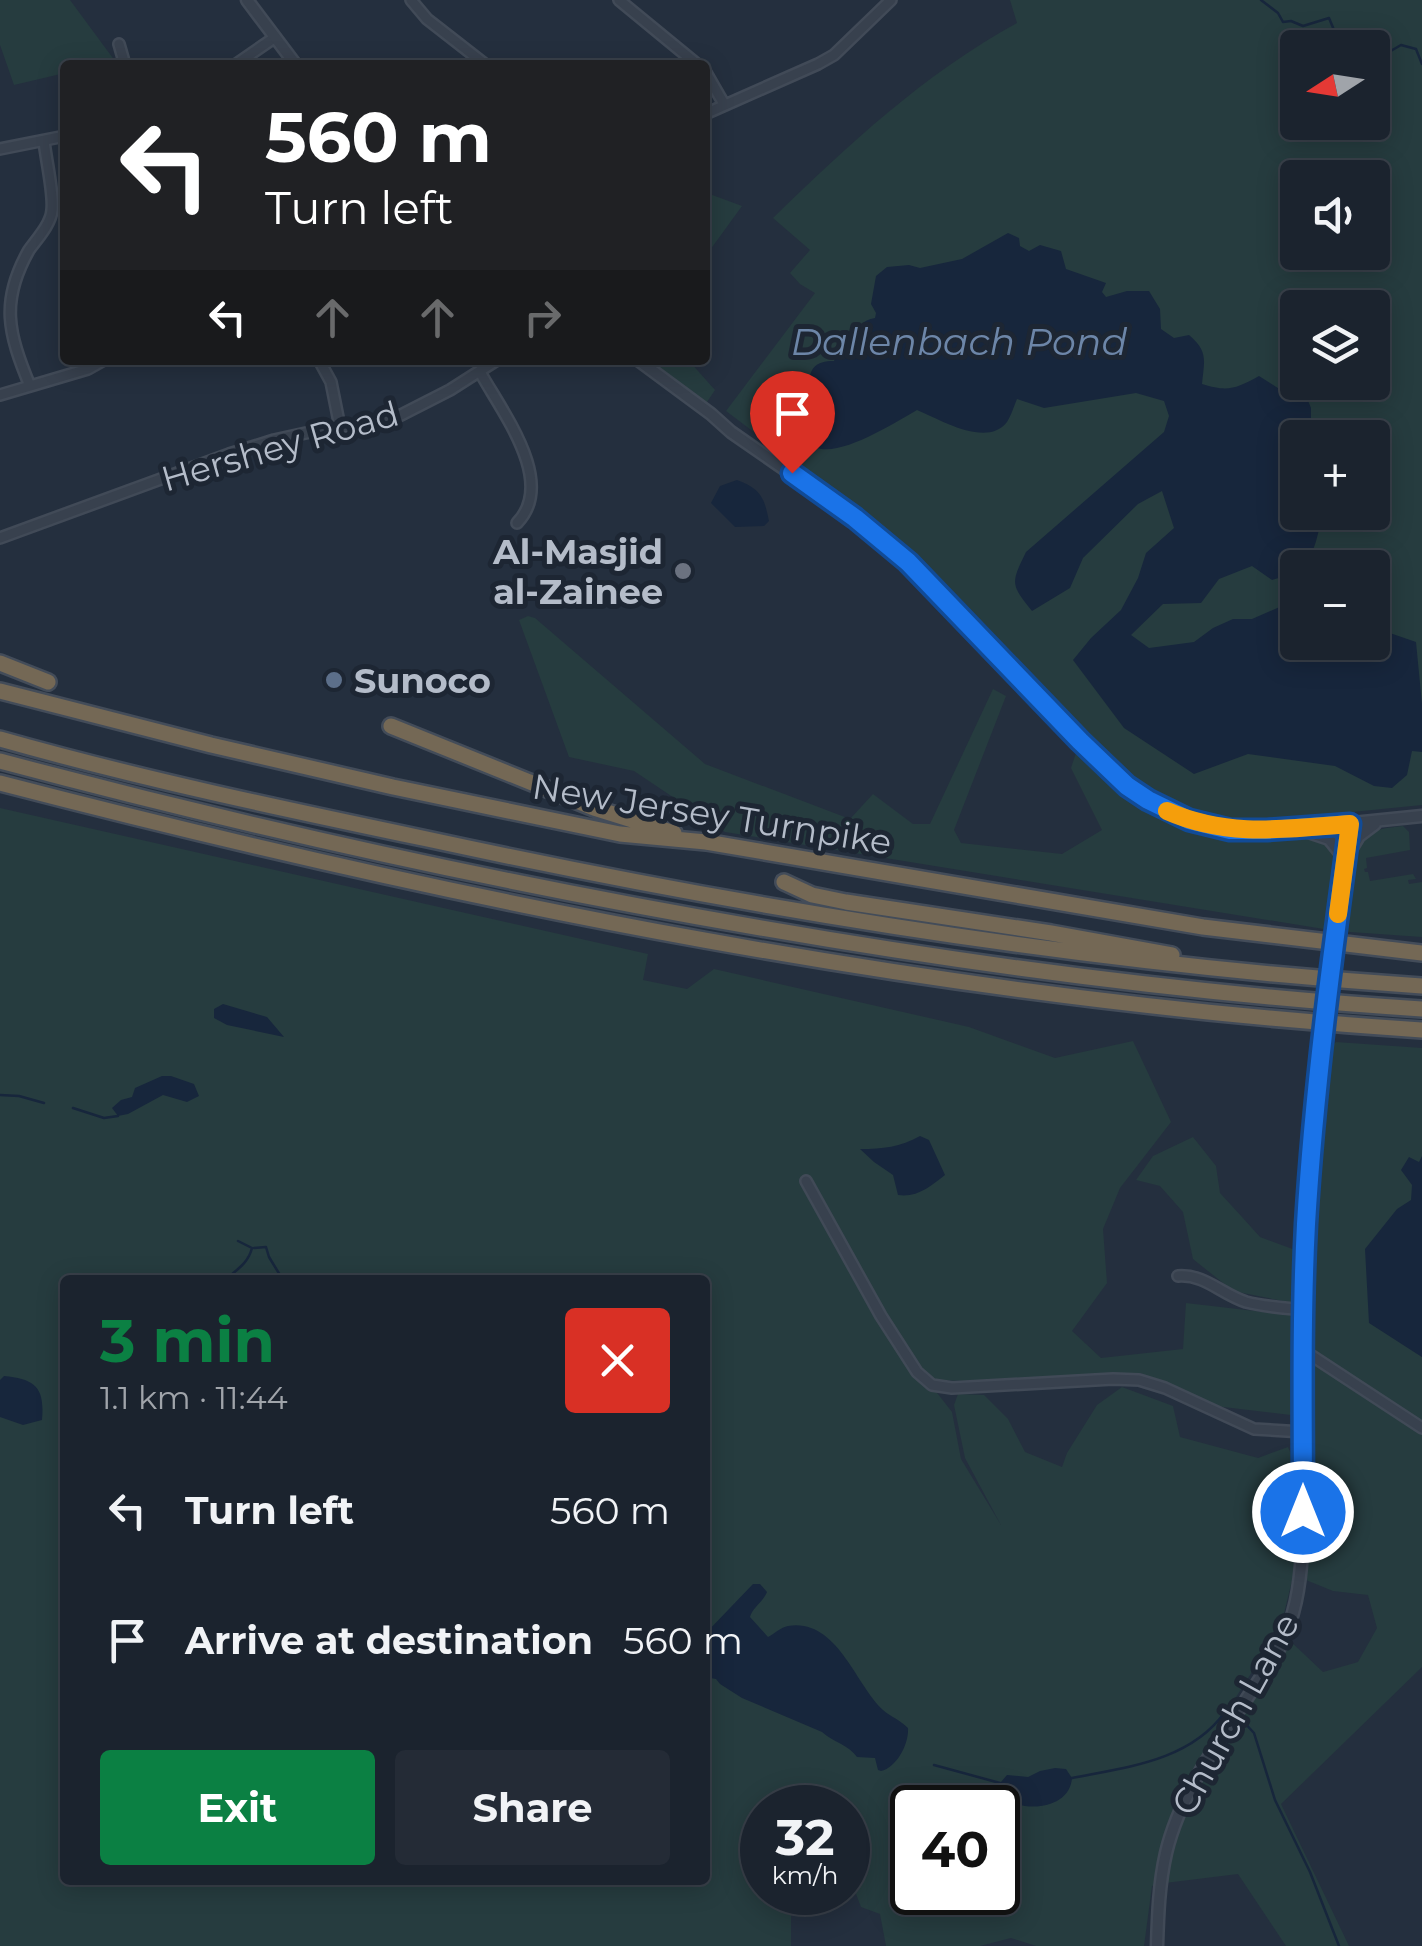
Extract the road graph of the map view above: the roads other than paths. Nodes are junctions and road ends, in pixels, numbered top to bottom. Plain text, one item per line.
1 (247, 0) edge
2 (411, 0) edge
3 (618, 0) edge
4 (891, 0) edge
5 (274, 38) junction
6 (119, 44) dead end
7 (124, 60) edge
8 (242, 60) edge
9 (292, 60) edge
10 (480, 60) edge
11 (692, 60) edge
12 (710, 79) edge
13 (724, 104) junction
14 (710, 111) edge
15 (60, 137) edge
16 (44, 141) junction
17 (0, 149) edge
18 (95, 365) edge
19 (322, 365) edge
20 (490, 365) edge
21 (645, 365) edge
22 (480, 372) junction
23 (30, 386) junction
24 (0, 395) edge
25 (340, 427) junction
26 (517, 522) dead end
27 (0, 538) edge
28 (0, 666) edge
29 (48, 682) dead end
30 (0, 691) edge
31 (391, 726) dead end
32 (0, 739) edge
33 (0, 761) edge
34 (0, 783) edge
35 (1422, 816) edge
36 (1381, 821) junction
37 (1350, 824) junction
38 (1294, 829) junction
39 (706, 842) junction
40 (1345, 858) junction
41 (784, 882) dead end
42 (1422, 952) edge
43 (1284, 976) junction
44 (1422, 986) edge
45 (1422, 1009) edge
46 (1422, 1030) edge
47 (806, 1181) dead end
48 (1178, 1276) dead end
49 (1304, 1310) junction
50 (1303, 1350) junction
51 (1422, 1428) edge
52 (1303, 1432) junction
53 (1157, 1946) edge

1 - 5 street
2 - 10 street
3 - 11 street
4 - 13 street
5 - 8 street
5 - 9 street
6 - 7 street
12 - 13 street
13 - 14 street
15 - 16 street
16 - 17 street
16 - 23 street
18 - 23 street
19 - 25 street
20 - 22 street, Hershey Road
21 - 38 street
22 - 25 street, Hershey Road
22 - 26 street
23 - 24 street
25 - 27 street, Hershey Road
28 - 29 highway
30 - 39 highway, New Jersey Turnpike
31 - 39 highway
32 - 43 highway
33 - 45 highway
34 - 46 highway
35 - 36 street
36 - 37 street
36 - 40 street
37 - 38 street
37 - 40 street, Church Lane
38 - 40 street
39 - 42 highway, New Jersey Turnpike
40 - 49 street, Church Lane, bridge
41 - 43 highway
43 - 44 highway
47 - 52 street
48 - 49 street
49 - 50 street, Church Lane
50 - 51 street
50 - 52 street, Church Lane
52 - 53 street, Church Lane

